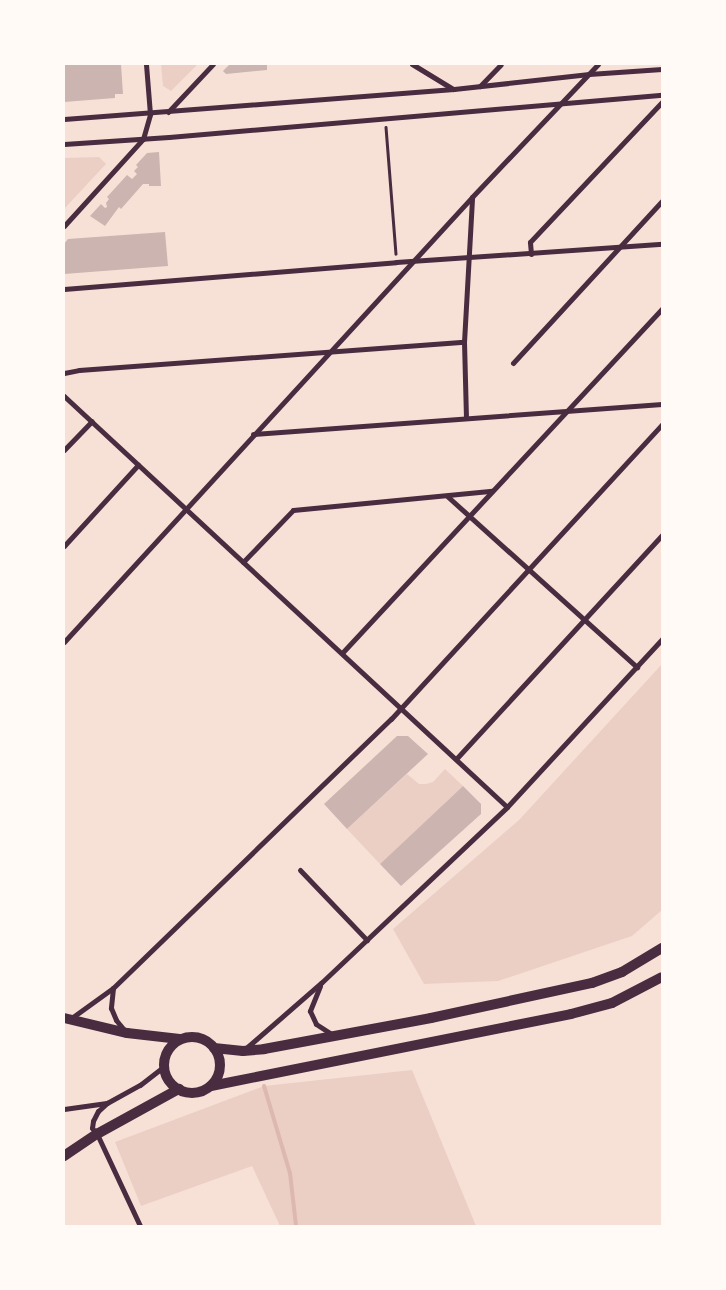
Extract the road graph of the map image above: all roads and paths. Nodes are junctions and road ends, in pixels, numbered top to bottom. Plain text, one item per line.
1 (146, 64) edge
2 (214, 64) edge
3 (412, 64) edge
4 (501, 64) edge
5 (598, 64) edge
6 (662, 69) edge
7 (589, 74) junction
8 (480, 86) junction
9 (454, 89) junction
10 (662, 95) edge
11 (662, 102) edge
12 (558, 105) junction
13 (168, 112) junction
14 (150, 114) junction
15 (386, 118) junction
16 (64, 119) edge
17 (143, 139) junction
18 (64, 144) edge
19 (472, 197) junction
20 (662, 200) edge
21 (64, 226) edge
22 (662, 244) edge
23 (618, 248) junction
24 (531, 254) junction
25 (467, 258) junction
26 (414, 261) junction
27 (396, 262) junction
28 (64, 290) edge
29 (662, 309) edge
30 (464, 342) junction
31 (330, 352) junction
32 (513, 363) dead end
33 (64, 373) edge
34 (64, 396) edge
35 (662, 404) edge
36 (568, 410) junction
37 (466, 418) junction
38 (92, 421) junction
39 (662, 424) edge
40 (253, 434) junction
41 (64, 450) edge
42 (138, 465) junction
43 (492, 491) junction
44 (446, 496) junction
45 (187, 510) junction
46 (469, 516) junction
47 (662, 535) edge
48 (64, 546) edge
49 (243, 562) junction
50 (529, 571) junction
51 (584, 620) junction
52 (662, 640) edge
53 (64, 642) edge
54 (342, 654) junction
55 (637, 668) junction
56 (401, 709) junction
57 (456, 759) junction
58 (507, 807) junction
59 (300, 870) dead end
60 (367, 940) junction
61 (662, 948) edge
62 (662, 977) edge
63 (321, 983) junction
64 (113, 988) junction
65 (67, 1019) edge
66 (127, 1033) junction
67 (334, 1035) junction
68 (180, 1040) junction
69 (214, 1048) junction
70 (243, 1051) junction
71 (164, 1066) junction
72 (211, 1086) junction
73 (179, 1089) junction
74 (107, 1103) junction
75 (64, 1109) edge
76 (97, 1134) junction
77 (64, 1156) edge
78 (140, 1226) edge

1 - 14 street
2 - 13 street
3 - 9 street
4 - 8 street
5 - 7 street
6 - 7 street
7 - 8 street
7 - 12 street
8 - 9 street
9 - 13 street
10 - 12 street
11 - 24 street
12 - 15 street
12 - 19 street
13 - 14 street
14 - 16 street
14 - 17 street
15 - 17 street
15 - 27 path
17 - 18 street
17 - 21 street
19 - 25 street
19 - 26 street
20 - 23 street
22 - 23 street
23 - 24 street
23 - 32 street
24 - 25 street
25 - 26 street
25 - 30 street
26 - 27 street
26 - 31 street
27 - 28 street
29 - 36 street
30 - 31 street
30 - 37 street
31 - 33 street
31 - 40 street
34 - 38 street
35 - 36 street
36 - 37 street
36 - 43 street
37 - 40 street
38 - 41 street
38 - 42 street
39 - 50 street
40 - 45 street
42 - 45 street
42 - 48 street
43 - 44 street
43 - 46 street
44 - 46 street
44 - 49 street
45 - 49 street
45 - 53 street
46 - 50 street
46 - 54 street
47 - 51 street
49 - 54 street
50 - 51 street
50 - 56 street
51 - 55 street
51 - 57 street
52 - 55 street
54 - 56 street
55 - 58 street
56 - 57 street
56 - 64 street
57 - 58 street
58 - 60 street
59 - 60 street
60 - 63 street
61 - 67 main road
62 - 72 main road
63 - 67 street
63 - 70 street
64 - 65 street
64 - 66 street
65 - 66 main road
66 - 68 main road
67 - 70 main road
68 - 69 main road
68 - 71 main road
69 - 70 main road
69 - 72 main road
71 - 73 main road
71 - 74 street
72 - 73 main road
73 - 76 main road
74 - 75 street
74 - 76 street
76 - 77 main road
76 - 78 street

